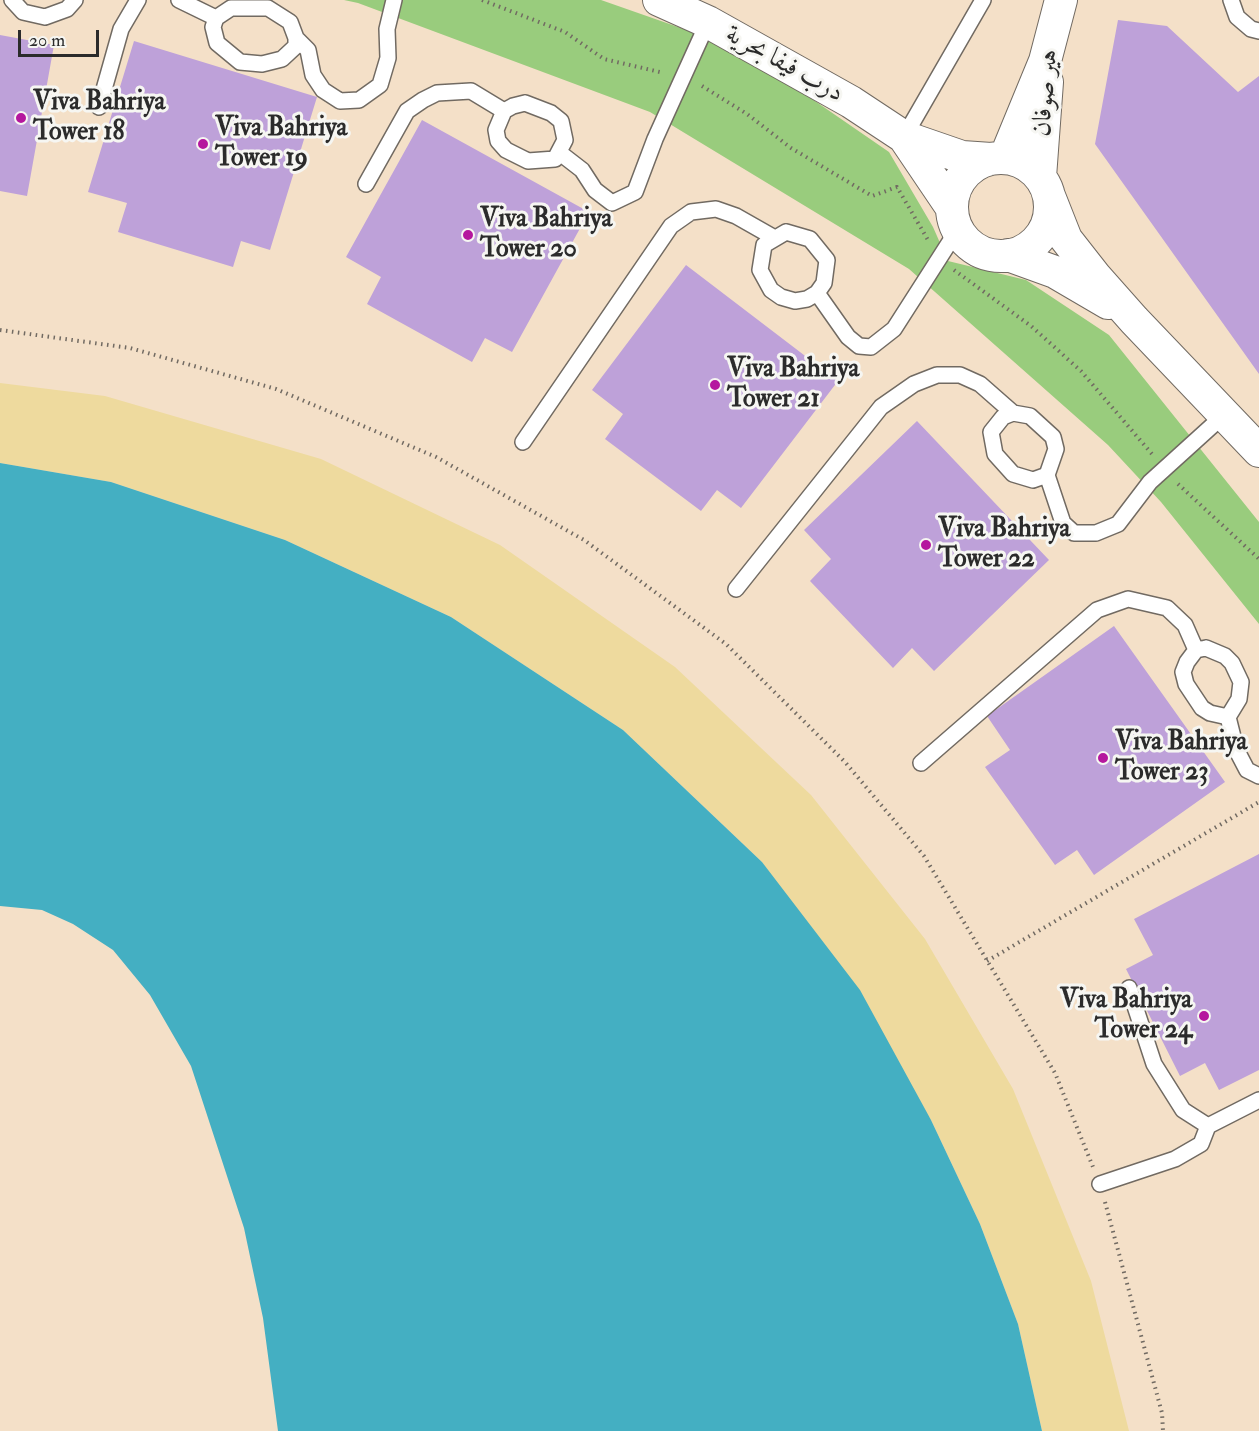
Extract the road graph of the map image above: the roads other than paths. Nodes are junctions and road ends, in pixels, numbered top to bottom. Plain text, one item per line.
1 (12, 0) edge
2 (75, 0) edge
3 (138, 0) edge
4 (179, 0) edge
5 (394, 0) edge
6 (659, 0) edge
7 (983, 0) edge
8 (1060, 0) edge
9 (1231, 0) edge
10 (216, 18) junction
11 (708, 22) junction
12 (1259, 31) edge
13 (1053, 34) junction
14 (296, 38) junction
15 (99, 107) dead end
16 (504, 111) junction
17 (904, 137) junction
18 (560, 153) junction
19 (998, 158) junction
20 (366, 184) dead end
21 (1045, 186) junction
22 (955, 219) junction
23 (773, 237) junction
24 (1008, 255) junction
25 (817, 292) junction
26 (1134, 320) junction
27 (1013, 413) junction
28 (1224, 415) junction
29 (523, 442) dead end
30 (1259, 451) edge
31 (1047, 475) junction
32 (736, 589) dead end
33 (1196, 650) junction
34 (1228, 717) junction
35 (921, 763) dead end
36 (1259, 776) edge
37 (1129, 988) dead end
38 (1259, 1100) edge
39 (1208, 1126) junction
40 (1100, 1184) road end

1 - 2 lane
3 - 15 lane
4 - 10 lane
5 - 14 lane
6 - 11 street, درب فيفا بحرية
7 - 17 lane
8 - 13 street
9 - 12 lane
10 - 14 lane
10 - 14 lane
11 - 17 street, درب فيفا بحرية
11 - 18 lane
13 - 19 street, هير صوفان
13 - 21 street, هير صوفان
16 - 18 lane
16 - 18 lane
16 - 20 lane
17 - 19 street, درب فيفا بحرية
17 - 22 street, درب فيفا بحرية
19 - 21 street
19 - 22 street
21 - 24 street
21 - 26 street
22 - 24 street
22 - 25 lane
23 - 25 lane
23 - 25 lane
23 - 29 lane
24 - 26 street
26 - 28 street
27 - 31 lane
27 - 31 lane
27 - 32 lane
28 - 30 street
28 - 31 lane
33 - 34 lane
33 - 34 lane
33 - 35 lane
34 - 36 lane
37 - 39 lane
38 - 39 lane
39 - 40 lane

